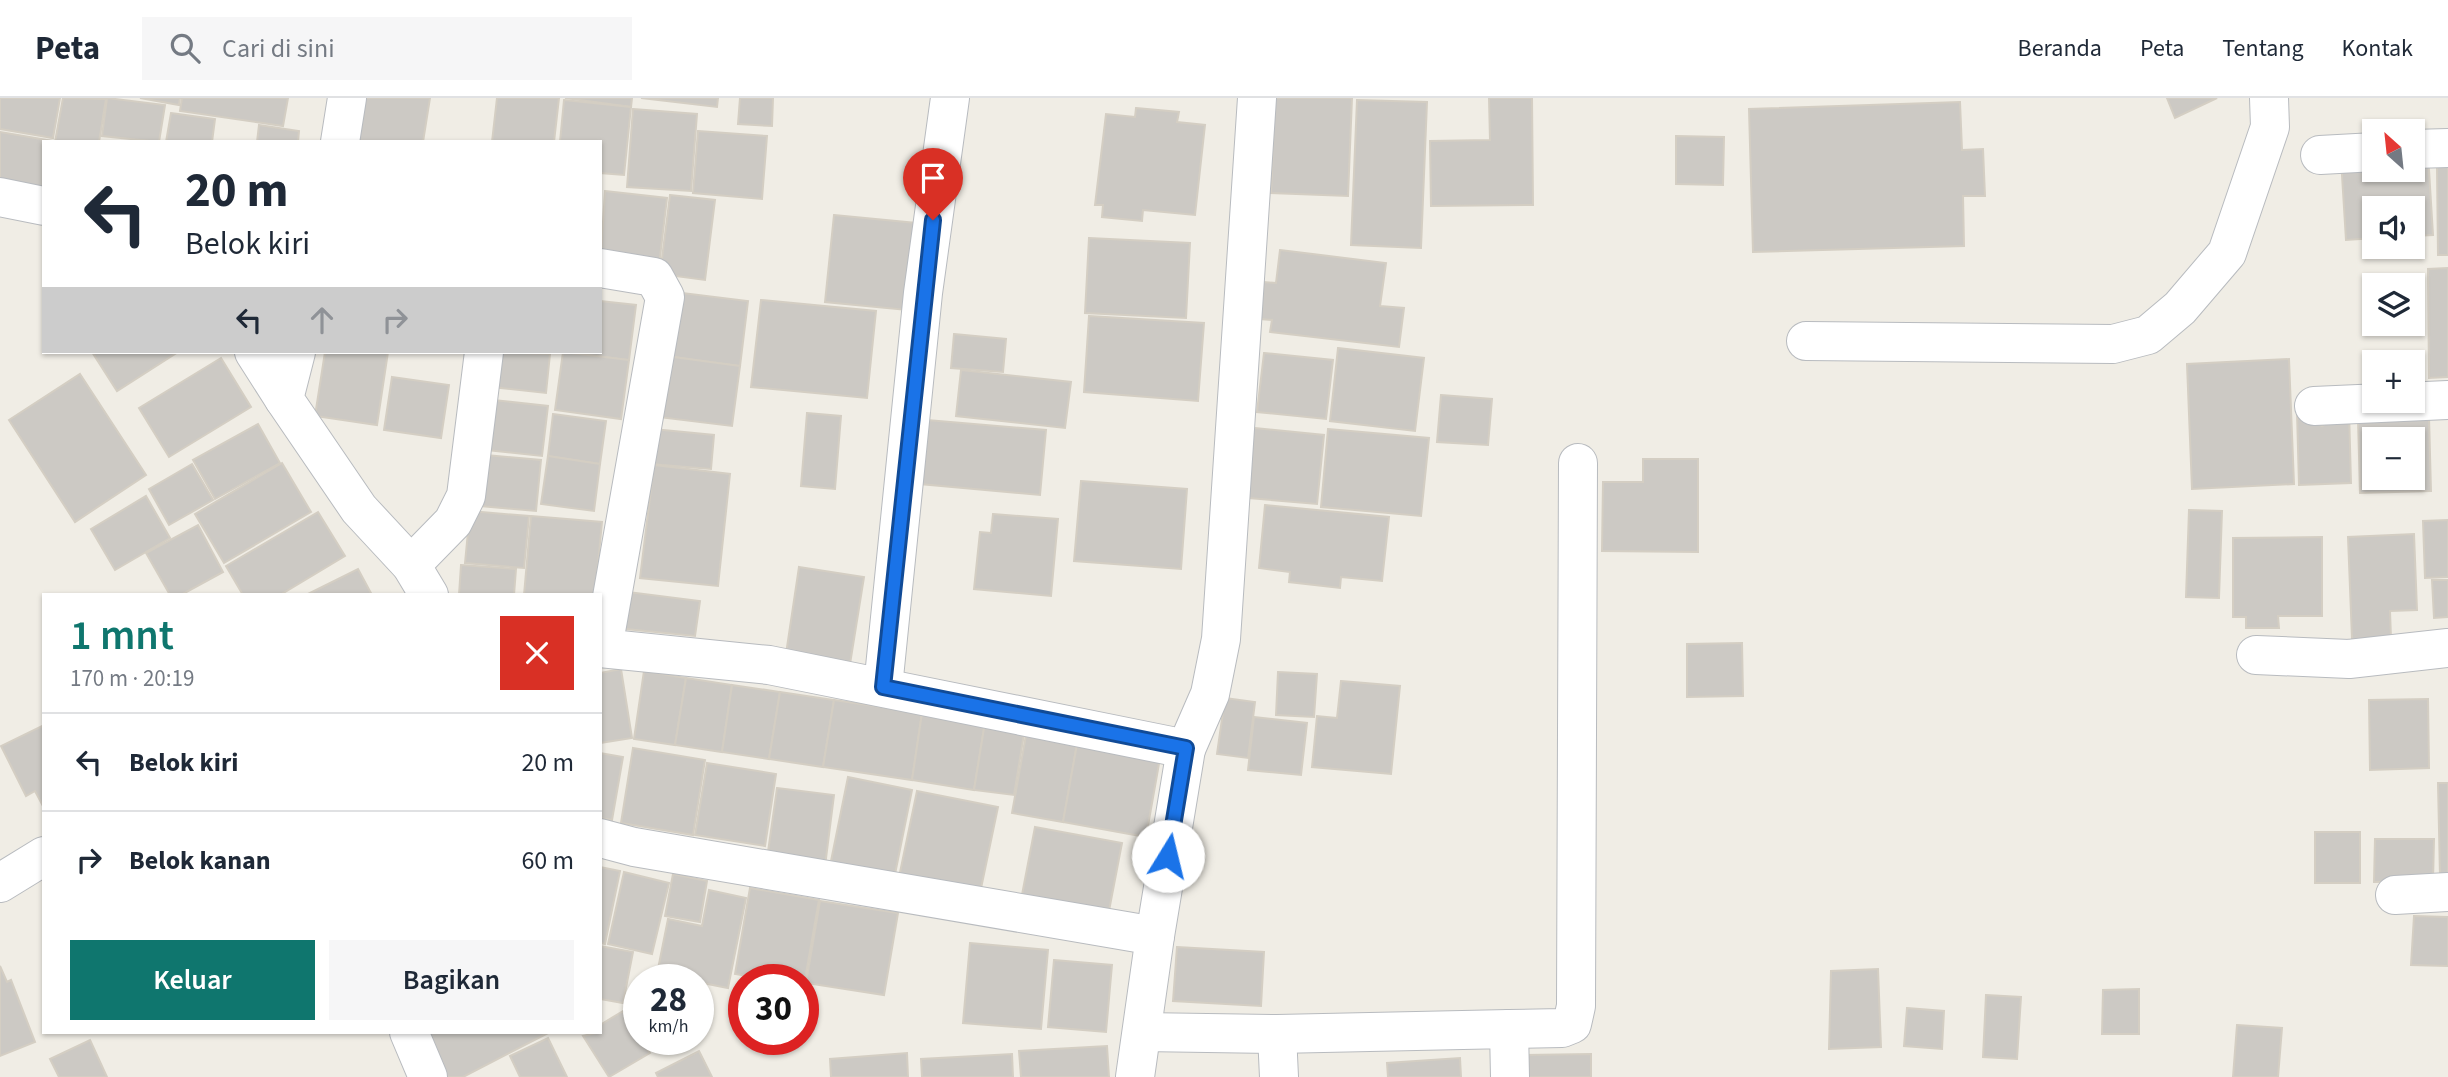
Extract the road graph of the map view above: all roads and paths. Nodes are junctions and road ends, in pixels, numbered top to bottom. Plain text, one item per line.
1 (347, 98) edge
2 (950, 98) edge
3 (1257, 98) edge
4 (2269, 98) edge
5 (340, 140) edge
6 (2448, 148) edge
7 (2426, 149) edge
8 (2362, 153) edge
9 (2320, 155) dead end
10 (0, 197) edge
11 (42, 206) edge
12 (602, 268) edge
13 (1806, 341) dead end
14 (255, 354) edge
15 (295, 354) edge
16 (484, 354) edge
17 (284, 399) junction
18 (2448, 400) edge
19 (2314, 407) dead end
20 (1578, 463) dead end
21 (420, 580) edge
22 (602, 648) edge
23 (2448, 648) edge
24 (2256, 655) dead end
25 (883, 687) junction
26 (1186, 748) junction
27 (602, 839) edge
28 (42, 857) edge
29 (0, 883) edge
30 (2448, 892) edge
31 (2395, 895) dead end
32 (1155, 936) junction
33 (1508, 1029) junction
34 (1142, 1032) junction
35 (410, 1034) edge
36 (1277, 1034) junction
37 (428, 1077) edge
38 (1135, 1077) edge
39 (1279, 1077) edge
40 (1510, 1077) edge

1 - 5 street
2 - 25 street
3 - 26 street
4 - 13 street
6 - 7 street
8 - 9 street
10 - 11 street
12 - 22 street
14 - 17 street
15 - 17 street
16 - 21 street
17 - 21 street
18 - 19 street
20 - 33 street
22 - 25 street
23 - 24 street
25 - 26 street
26 - 32 street
27 - 32 street
28 - 29 street
30 - 31 street
32 - 34 street
33 - 36 street
33 - 40 street
34 - 36 street
34 - 38 street
35 - 37 street
36 - 39 street

